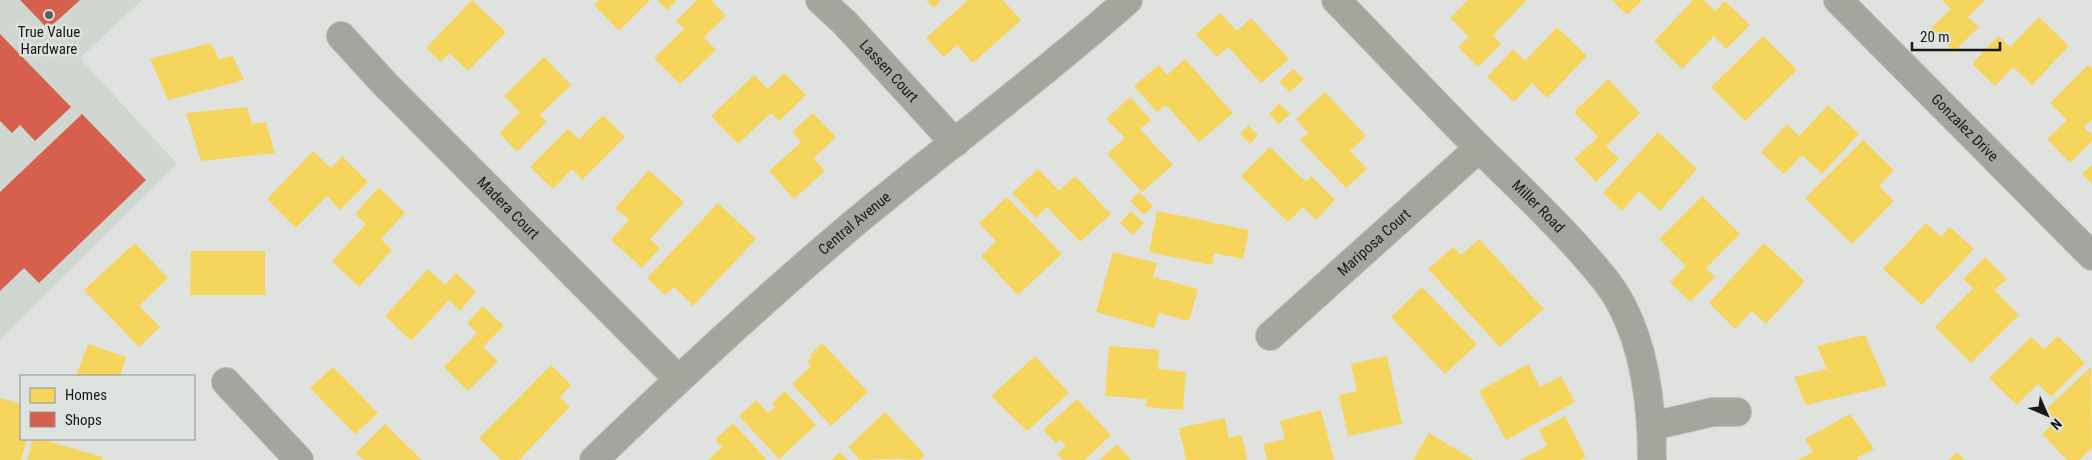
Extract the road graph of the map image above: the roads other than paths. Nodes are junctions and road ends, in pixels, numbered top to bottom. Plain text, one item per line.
1 (820, 0) edge
2 (1128, 0) edge
3 (1336, 0) edge
4 (1838, 0) edge
5 (341, 36) dead end
6 (955, 143) junction
7 (1478, 148) junction
8 (2092, 256) edge
9 (1270, 336) dead end
10 (678, 379) junction
11 (226, 382) dead end
12 (1737, 412) dead end
13 (1652, 426) junction
14 (299, 460) edge
15 (594, 460) edge
16 (1652, 460) edge

1 - 6 street, Lassen Court
2 - 6 street, Central Avenue
3 - 7 street, Miller Road
4 - 8 street, Gonzalez Drive
5 - 10 street, Madera Court
6 - 10 street, Central Avenue
7 - 9 street, Mariposa Court
7 - 13 street, Miller Road
10 - 15 street, Central Avenue
11 - 14 street
12 - 13 street
13 - 16 street, Miller Road

